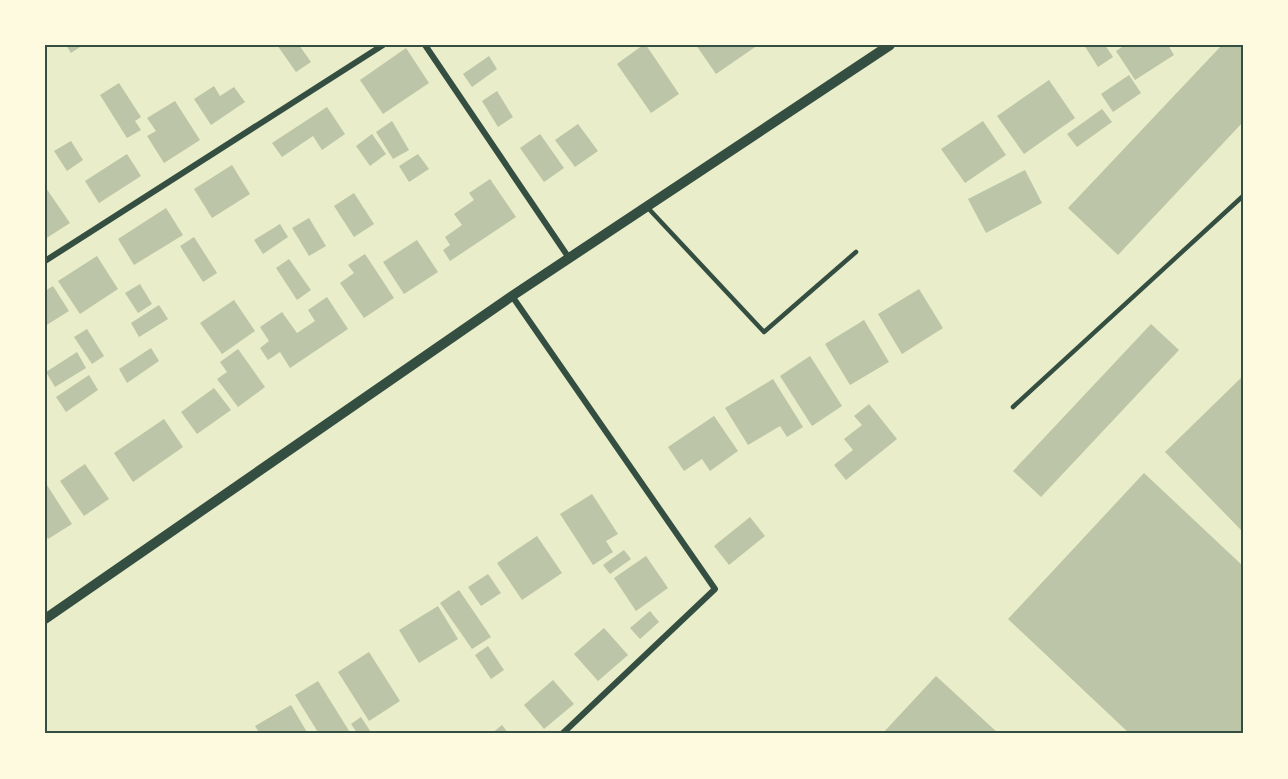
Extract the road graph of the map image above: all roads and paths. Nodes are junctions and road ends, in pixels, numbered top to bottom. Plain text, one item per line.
1 (382, 45) edge
2 (425, 45) edge
3 (890, 45) edge
4 (1243, 196) edge
5 (647, 207) junction
6 (856, 252) dead end
7 (569, 258) junction
8 (45, 261) edge
9 (512, 296) junction
10 (1012, 407) dead end
11 (45, 619) edge
12 (562, 734) edge

1 - 8 street
2 - 7 street
3 - 5 street
4 - 10 lane
5 - 6 lane
5 - 7 street
7 - 9 street
9 - 11 street
9 - 12 street

